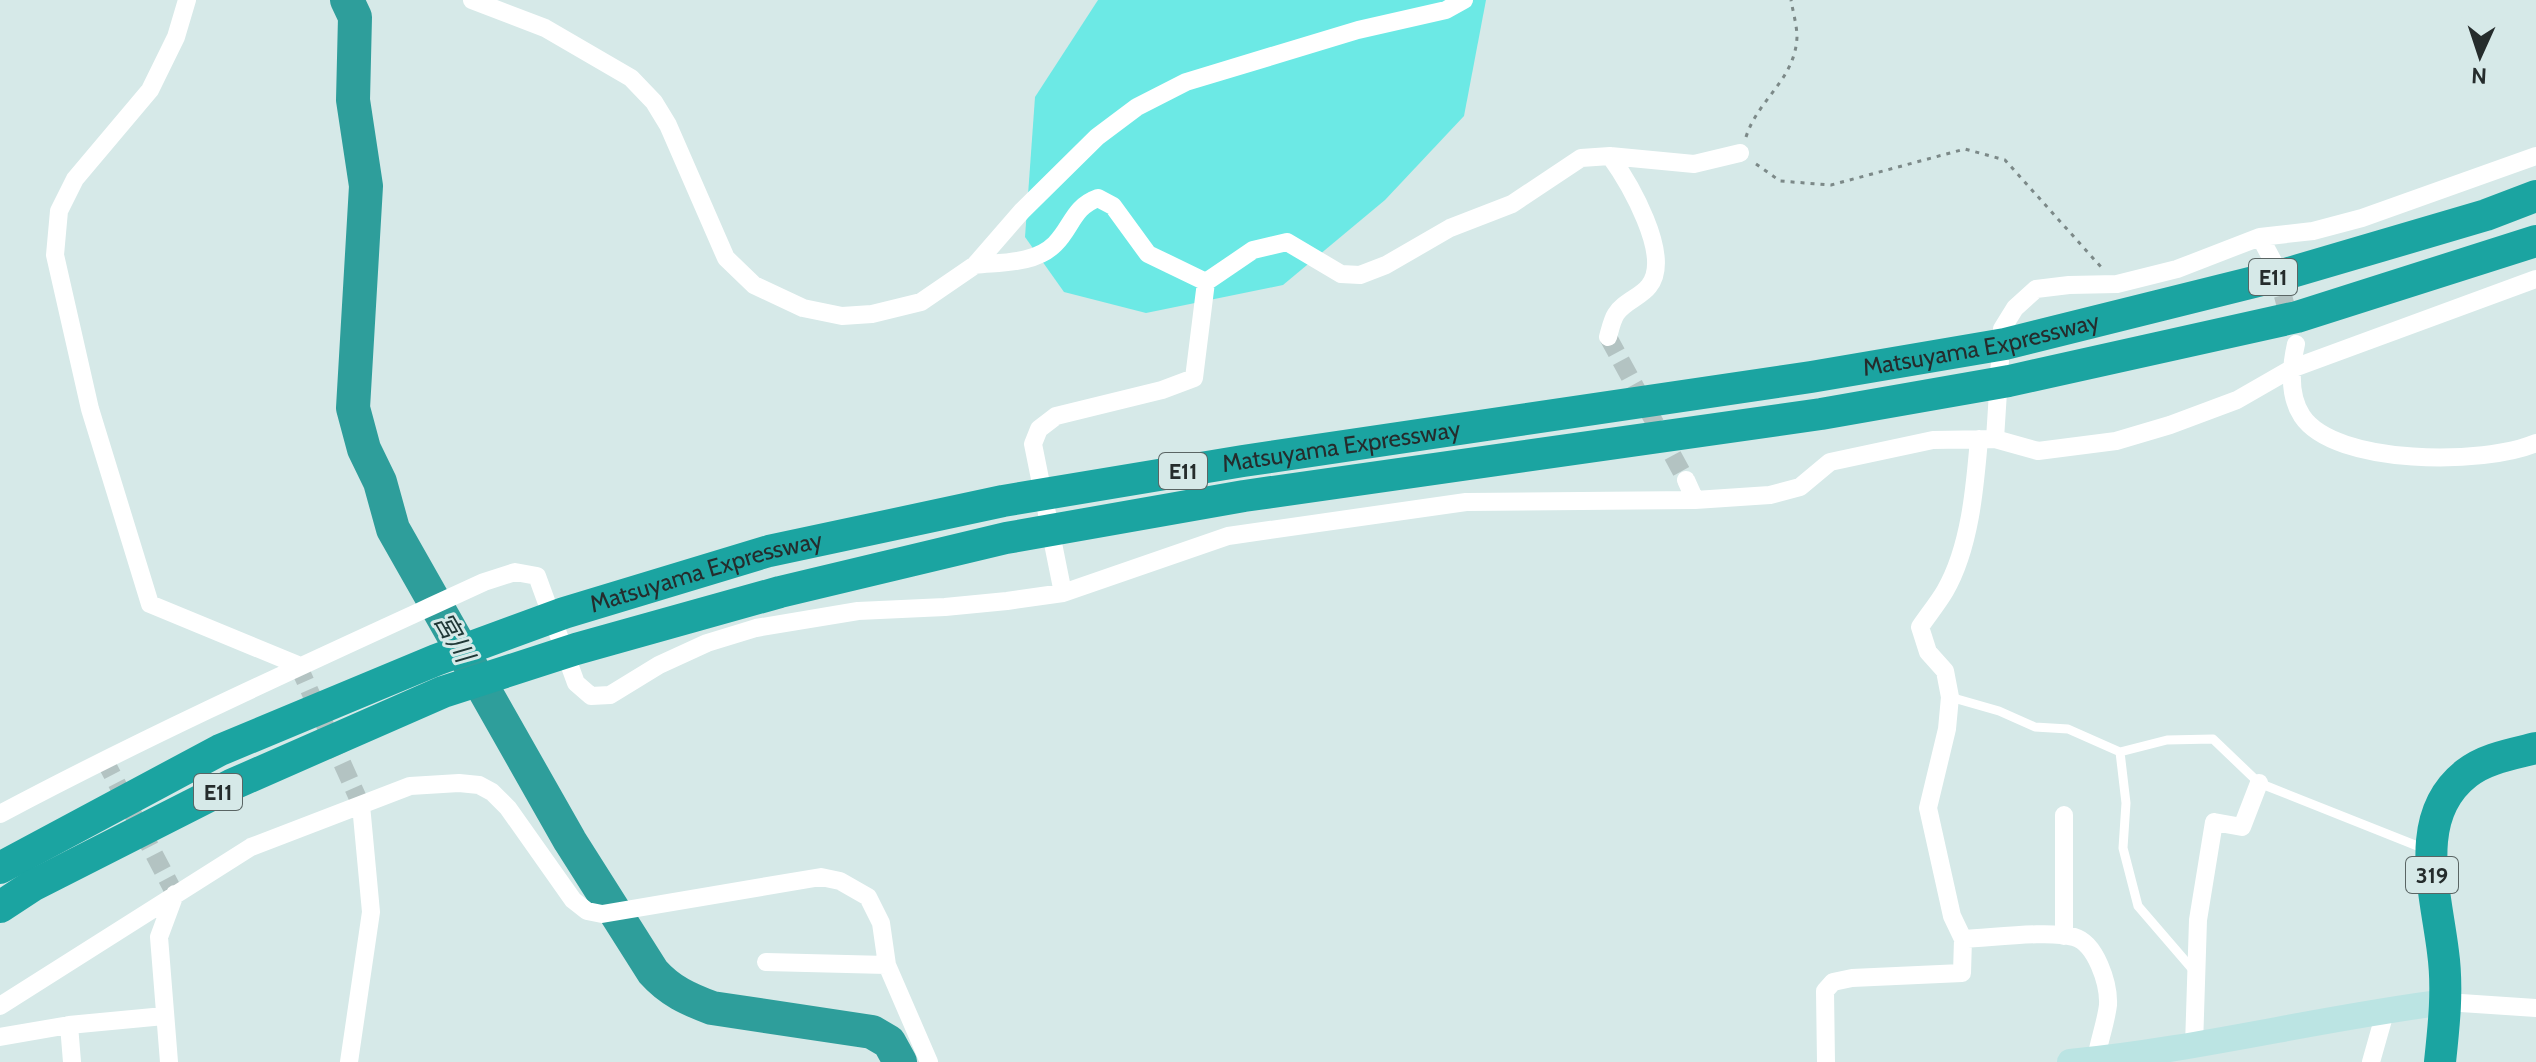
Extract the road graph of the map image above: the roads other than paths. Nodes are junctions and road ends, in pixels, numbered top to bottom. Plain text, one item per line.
1 (187, 0) edge
2 (472, 0) edge
3 (1464, 0) edge
4 (1740, 153) road end
5 (1610, 156) junction
6 (2536, 156) edge
7 (2536, 196) edge
8 (2260, 237) junction
9 (2536, 241) edge
10 (975, 265) junction
11 (2275, 265) tunnel mouth
12 (2536, 279) edge
13 (1206, 282) junction
14 (1608, 337) dead end
15 (2296, 344) tunnel mouth
16 (2291, 369) junction
17 (1987, 439) junction
18 (2536, 443) edge
19 (1686, 480) tunnel mouth
20 (1695, 500) junction
21 (1061, 584) junction
22 (298, 665) junction
23 (1950, 697) junction
24 (2536, 748) edge
25 (2120, 752) junction
26 (2259, 783) junction
27 (361, 805) junction
28 (0, 814) edge
29 (2064, 815) dead end
30 (2431, 853) junction
31 (0, 868) edge
32 (175, 894) junction
33 (0, 907) edge
34 (2064, 936) junction
35 (1963, 939) junction
36 (766, 962) dead end
37 (887, 965) junction
38 (2196, 974) junction
39 (2446, 1002) junction
40 (0, 1006) edge
41 (2536, 1008) edge
42 (2386, 1009) junction
43 (164, 1016) junction
44 (69, 1025) junction
45 (0, 1037) edge
46 (2194, 1046) junction
47 (2079, 1061) edge
48 (72, 1062) edge
49 (169, 1062) edge
50 (349, 1062) edge
51 (929, 1062) edge
52 (1826, 1062) edge
53 (2371, 1062) edge
54 (2440, 1062) edge

1 - 22 street
2 - 10 street
3 - 10 street
4 - 5 street
5 - 13 street
5 - 14 street
6 - 8 street
7 - 31 highway, Matsuyama Expressway / E11
8 - 11 street
8 - 17 street
9 - 33 highway, Matsuyama Expressway / E11
10 - 13 street
12 - 16 street
13 - 21 street
15 - 16 street
16 - 17 street
16 - 18 street
17 - 20 street
17 - 23 street
19 - 20 street
20 - 21 street
21 - 22 street
22 - 28 street
23 - 25 lane
23 - 35 street
24 - 30 highway, 319
25 - 26 lane
25 - 38 lane
26 - 30 lane
26 - 38 street
27 - 32 street
27 - 37 street
27 - 50 street
29 - 34 street
30 - 39 highway, 319
32 - 40 street
32 - 43 street
34 - 35 street
34 - 47 street
35 - 52 street
36 - 37 street
37 - 51 street
38 - 46 street
39 - 41 street
39 - 42 street
39 - 54 highway, 319
42 - 46 street
42 - 53 street
43 - 44 street
43 - 49 street
44 - 45 street
44 - 48 street
46 - 47 street

